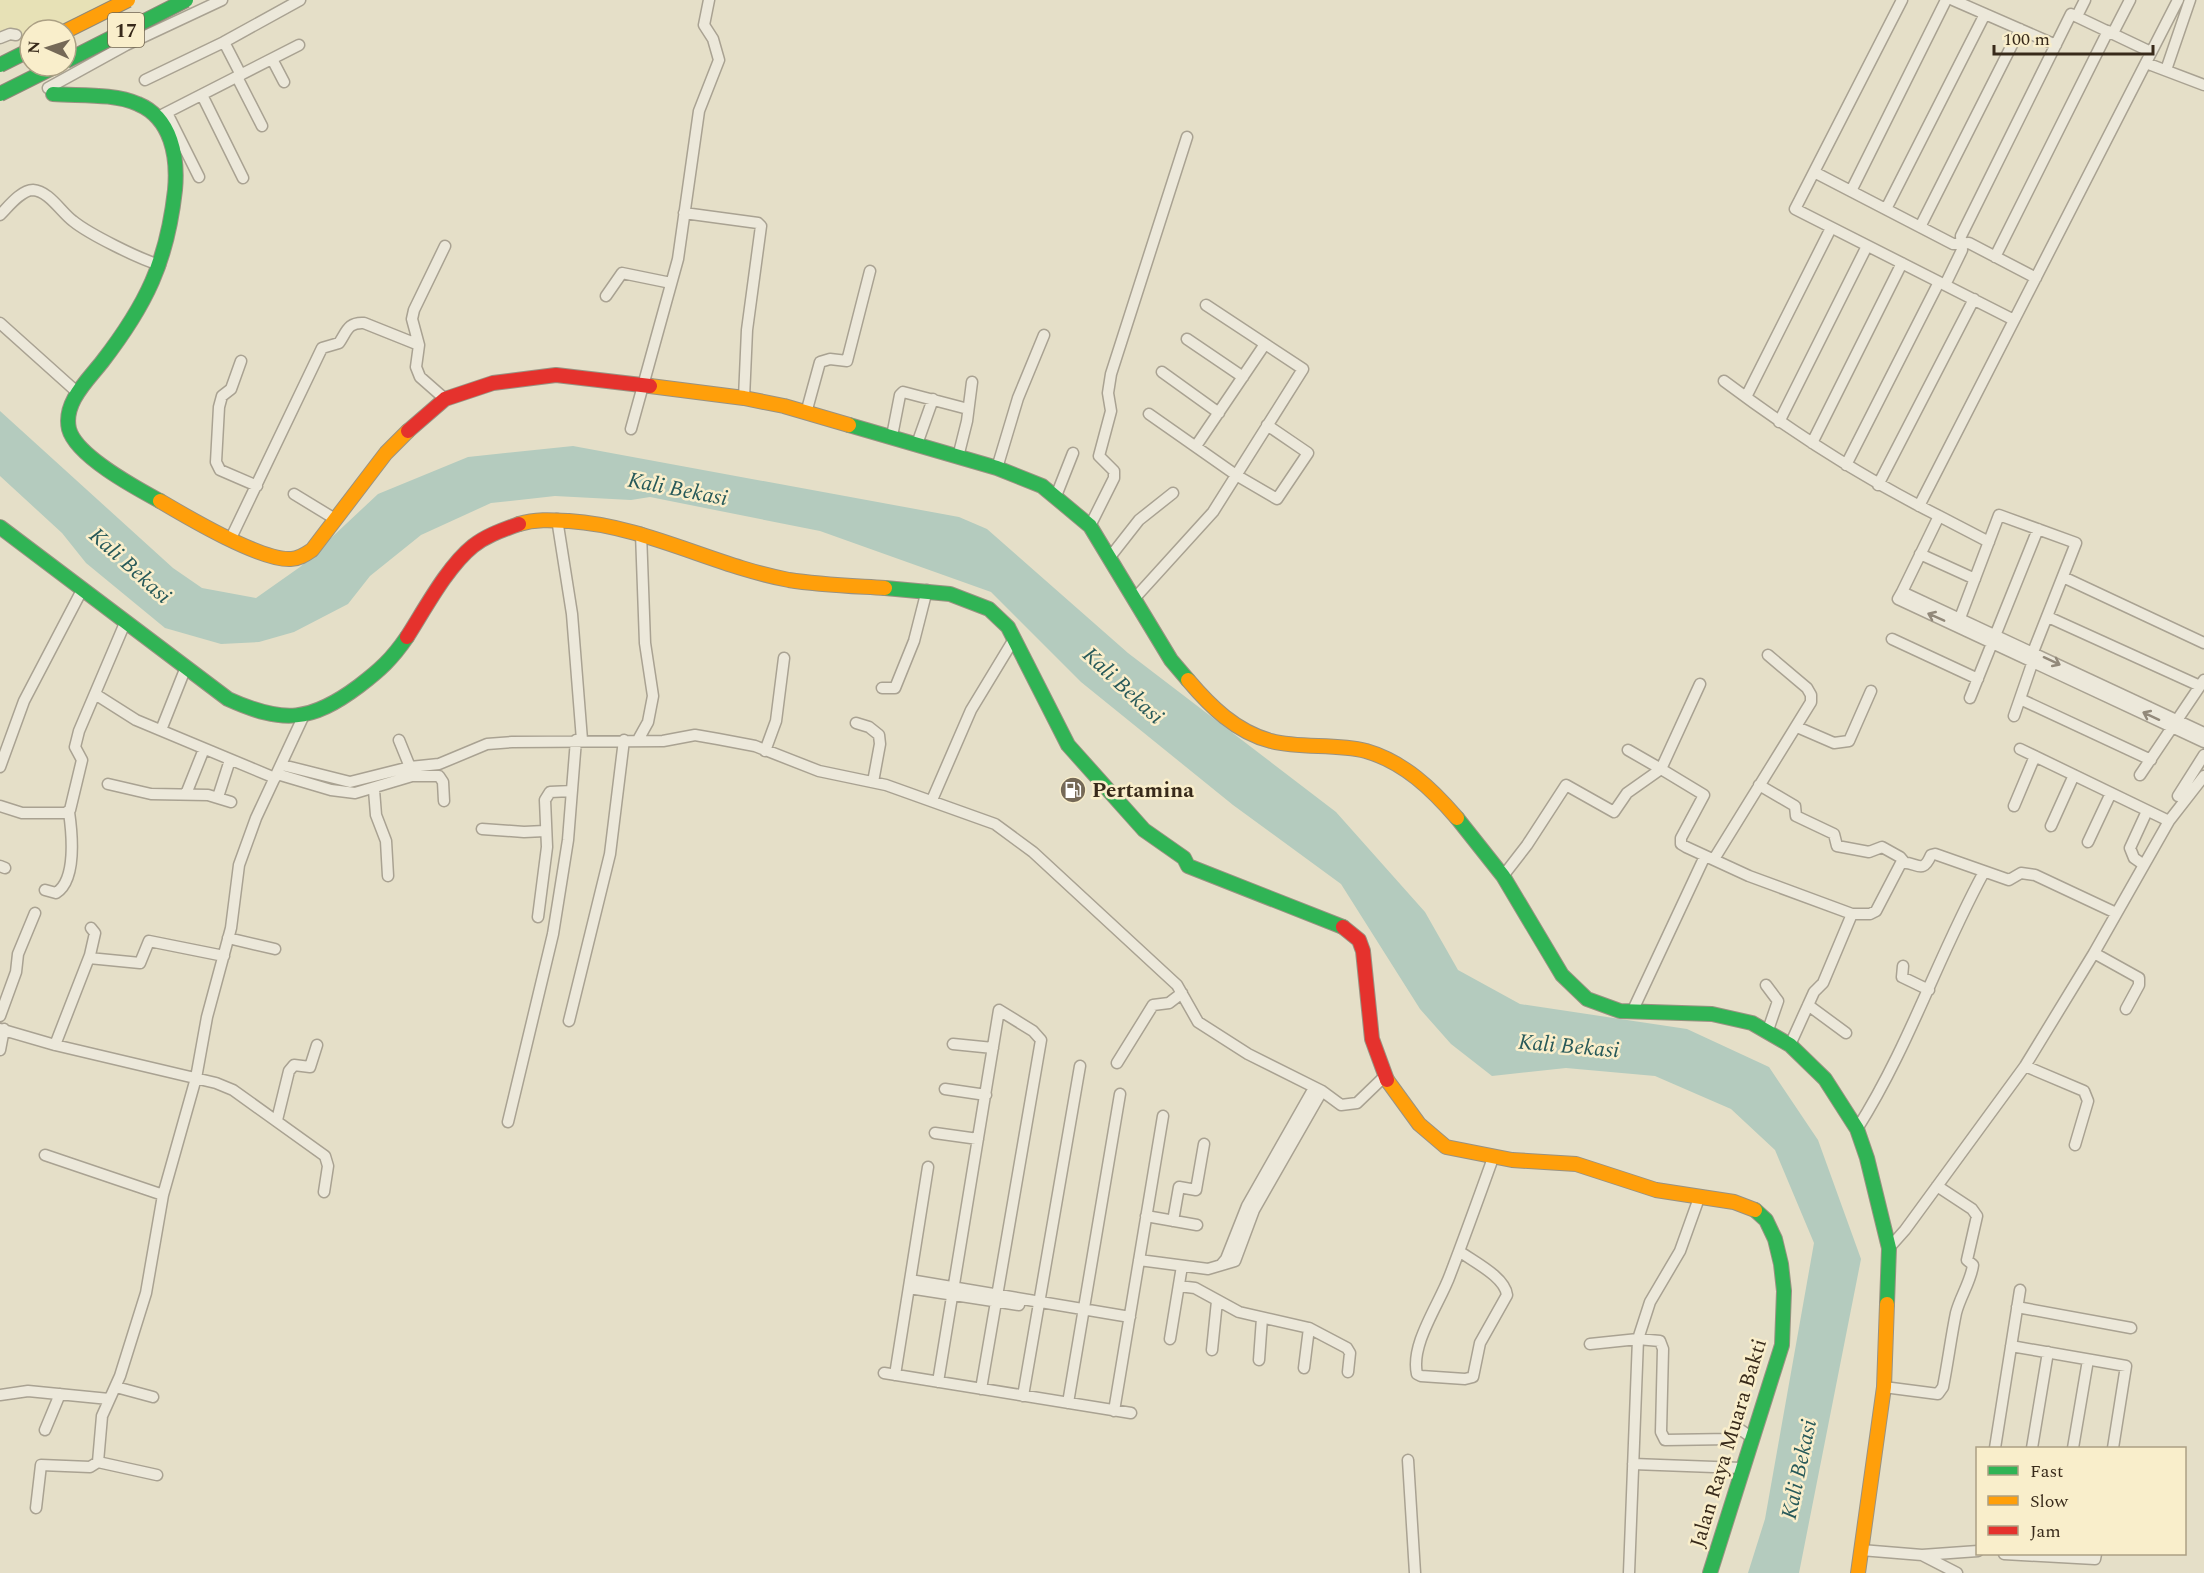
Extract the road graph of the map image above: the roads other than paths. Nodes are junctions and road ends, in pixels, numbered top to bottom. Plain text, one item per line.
1 (109, 0) edge
2 (128, 0) edge
3 (186, 0) edge
4 (222, 0) edge
5 (300, 0) edge
6 (709, 0) edge
7 (1902, 0) edge
8 (1946, 0) edge
9 (1953, 0) edge
10 (2085, 0) edge
11 (2130, 0) edge
12 (2178, 0) edge
13 (2190, 0) edge
14 (1984, 14) junction
15 (2077, 16) junction
16 (78, 25) edge
17 (2020, 29) junction
18 (2110, 32) junction
19 (16, 35) dead end
20 (0, 38) edge
21 (224, 42) junction
22 (126, 45) junction
23 (299, 45) dead end
24 (2056, 45) junction
25 (2151, 52) junction
26 (78, 55) edge
27 (18, 56) edge
28 (272, 59) junction
29 (2146, 63) junction
30 (0, 65) edge
31 (2166, 70) junction
32 (239, 76) junction
33 (32, 78) edge
34 (145, 80) dead end
35 (284, 82) dead end
36 (2203, 83) edge
37 (50, 91) joint
38 (0, 94) edge
39 (202, 95) junction
40 (162, 116) junction
41 (262, 126) dead end
42 (1187, 137) dead end
43 (1814, 172) junction
44 (199, 177) dead end
45 (243, 178) dead end
46 (1851, 191) junction
47 (1886, 209) junction
48 (684, 213) junction
49 (0, 215) edge
50 (1920, 227) junction
51 (1831, 228) junction
52 (1962, 243) junction
53 (445, 246) dead end
54 (1867, 246) junction
55 (1995, 256) junction
56 (1902, 263) junction
57 (160, 265) junction
58 (870, 271) dead end
59 (2036, 278) junction
60 (1942, 283) junction
61 (671, 284) junction
62 (606, 296) dead end
63 (1974, 299) junction
64 (1206, 305) dead end
65 (2014, 320) junction
66 (0, 323) edge
67 (1044, 335) dead end
68 (1187, 339) dead end
69 (1265, 344) junction
70 (419, 345) junction
71 (241, 361) dead end
72 (1161, 372) dead end
73 (1243, 377) junction
74 (1724, 381) dead end
75 (972, 382) dead end
76 (642, 386) junction
77 (78, 393) junction
78 (1746, 397) junction
79 (744, 398) junction
80 (445, 399) junction
81 (933, 399) junction
82 (968, 409) junction
83 (806, 413) junction
84 (1219, 413) junction
85 (1149, 414) dead end
86 (1779, 422) junction
87 (1268, 425) junction
88 (631, 429) dead end
89 (892, 436) junction
90 (1812, 443) junction
91 (917, 444) junction
92 (1196, 446) junction
93 (1073, 453) dead end
94 (958, 457) junction
95 (1846, 465) junction
96 (997, 468) junction
97 (1236, 475) junction
98 (1878, 485) junction
99 (257, 486) junction
100 (1173, 493) dead end
101 (294, 494) dead end
102 (1056, 496) junction
103 (1919, 506) junction
104 (1939, 516) junction
105 (335, 519) junction
106 (556, 519) junction
107 (0, 526) edge
108 (1090, 526) junction
109 (2038, 529) junction
110 (641, 533) junction
111 (231, 538) junction
112 (1989, 542) junction
113 (1920, 555) junction
114 (1110, 557) junction
115 (2063, 577) junction
116 (1975, 579) junction
117 (82, 590) junction
118 (927, 590) junction
119 (1902, 592) junction
120 (1134, 599) junction
121 (2048, 617) junction
122 (1960, 618) junction
123 (125, 623) junction
124 (1994, 638) junction
125 (1014, 639) junction
126 (1892, 639) dead end
127 (2204, 643) edge
128 (1768, 656) dead end
129 (2033, 657) junction
130 (784, 658) dead end
131 (186, 668) junction
132 (1978, 679) junction
133 (2202, 683) edge
134 (1700, 684) dead end
135 (882, 688) dead end
136 (1871, 691) dead end
137 (95, 694) junction
138 (1970, 698) dead end
139 (2020, 699) junction
140 (304, 714) junction
141 (2014, 716) dead end
142 (856, 723) dead end
143 (2176, 724) junction
144 (1797, 727) junction
145 (161, 730) junction
146 (2204, 733) edge
147 (399, 740) dead end
148 (579, 740) junction
149 (624, 740) junction
150 (638, 740) junction
151 (2204, 742) edge
152 (204, 749) junction
153 (2020, 749) dead end
154 (1628, 750) dead end
155 (765, 751) junction
156 (2204, 755) edge
157 (2035, 756) junction
158 (230, 760) junction
159 (2151, 760) junction
160 (439, 764) junction
161 (0, 767) edge
162 (410, 767) junction
163 (1662, 769) junction
164 (278, 772) junction
165 (2074, 775) junction
166 (2140, 775) dead end
167 (439, 776) junction
168 (2204, 776) edge
169 (873, 782) junction
170 (108, 784) dead end
171 (1759, 785) junction
172 (374, 790) junction
173 (572, 791) junction
174 (2111, 793) junction
175 (186, 794) junction
176 (2178, 796) dead end
177 (218, 797) junction
178 (932, 800) junction
179 (231, 801) dead end
180 (444, 801) dead end
181 (0, 806) edge
182 (2014, 806) dead end
183 (2147, 811) junction
184 (69, 812) junction
185 (2169, 821) junction
186 (2051, 826) dead end
187 (482, 830) dead end
188 (545, 831) junction
189 (2088, 842) dead end
190 (1710, 857) junction
191 (1905, 863) junction
192 (2144, 866) junction
193 (1984, 872) junction
194 (388, 876) dead end
195 (1503, 876) junction
196 (45, 891) dead end
197 (35, 913) dead end
198 (2116, 913) junction
199 (1852, 914) junction
200 (538, 917) dead end
201 (91, 928) dead end
202 (228, 938) junction
203 (275, 949) dead end
204 (2094, 953) junction
205 (224, 956) junction
206 (89, 958) junction
207 (1903, 966) dead end
208 (1766, 985) dead end
209 (1929, 990) junction
210 (1182, 993) junction
211 (1808, 1005) junction
212 (2126, 1009) dead end
213 (1632, 1012) junction
214 (0, 1016) edge
215 (569, 1021) dead end
216 (2, 1029) edge
217 (1768, 1030) junction
218 (1846, 1033) dead end
219 (953, 1044) dead end
220 (55, 1045) junction
221 (317, 1045) dead end
222 (1790, 1045) junction
223 (993, 1048) junction
224 (0, 1050) edge
225 (1117, 1063) dead end
226 (1080, 1066) dead end
227 (2025, 1066) junction
228 (1385, 1076) junction
229 (196, 1078) junction
230 (945, 1089) dead end
231 (1318, 1090) junction
232 (1120, 1094) dead end
233 (986, 1095) junction
234 (1163, 1116) dead end
235 (277, 1120) junction
236 (508, 1122) dead end
237 (1857, 1129) junction
238 (935, 1133) dead end
239 (978, 1139) junction
240 (1204, 1144) dead end
241 (2075, 1145) dead end
242 (45, 1155) dead end
243 (1493, 1158) junction
244 (928, 1167) dead end
245 (1937, 1186) junction
246 (324, 1192) dead end
247 (163, 1194) junction
248 (1700, 1198) junction
249 (1146, 1216) junction
250 (1173, 1221) junction
251 (1197, 1225) dead end
252 (1889, 1248) junction
253 (1460, 1251) junction
254 (1139, 1260) junction
255 (1182, 1266) junction
256 (909, 1284) junction
257 (1179, 1287) junction
258 (2020, 1290) dead end
259 (954, 1291) junction
260 (998, 1298) junction
261 (1217, 1301) junction
262 (1040, 1305) junction
263 (2017, 1307) junction
264 (1084, 1312) junction
265 (1263, 1318) junction
266 (1129, 1320) junction
267 (1309, 1328) junction
268 (2132, 1328) dead end
269 (1170, 1339) dead end
270 (1638, 1339) junction
271 (1590, 1344) dead end
272 (2011, 1346) junction
273 (1212, 1350) dead end
274 (2048, 1352) junction
275 (1259, 1360) dead end
276 (2088, 1360) junction
277 (1304, 1368) dead end
278 (1348, 1372) dead end
279 (938, 1382) junction
280 (116, 1387) junction
281 (1884, 1387) junction
282 (981, 1389) junction
283 (60, 1394) junction
284 (0, 1395) edge
285 (1023, 1396) junction
286 (153, 1397) dead end
287 (109, 1399) junction
288 (1068, 1403) junction
289 (1114, 1411) junction
290 (1131, 1413) dead end
291 (45, 1430) dead end
292 (1751, 1437) junction
293 (1995, 1447) edge
294 (2032, 1447) edge
295 (2073, 1447) edge
296 (2113, 1447) edge
297 (1408, 1460) dead end
298 (98, 1462) junction
299 (1633, 1464) junction
300 (1742, 1468) junction
301 (157, 1475) dead end
302 (36, 1508) dead end
303 (1861, 1550) junction
304 (1976, 1551) edge
305 (1922, 1555) junction
306 (2056, 1555) edge
307 (2096, 1555) edge
308 (1415, 1573) edge
309 (1629, 1573) edge
310 (1710, 1573) edge
311 (1858, 1573) edge
312 (1957, 1573) edge

1 - 22 street
2 - 16 main road, 17, bridge
3 - 26 main road, 17, bridge
4 - 22 street
5 - 21 street
6 - 48 street
7 - 43 street
8 - 46 street
9 - 14 street
10 - 15 street
11 - 18 street
12 - 25 street
13 - 31 street
14 - 17 street
14 - 47 street
15 - 18 street
15 - 24 street
17 - 24 street
17 - 50 street
18 - 25 street
18 - 55 street
19 - 20 street
21 - 32 street
21 - 34 street
22 - 37 street
23 - 28 street
24 - 52 street
25 - 29 street
27 - 30 main road, bridge
28 - 32 street
28 - 35 street
29 - 31 street
29 - 59 street
31 - 36 street
32 - 39 street
32 - 41 street
33 - 38 main road, bridge
37 - 40 main road
39 - 40 street
39 - 45 street
40 - 44 street
40 - 57 main road
42 - 108 street
43 - 46 street
43 - 51 street
46 - 47 street
47 - 50 street
48 - 61 street
48 - 79 street
49 - 57 street
50 - 52 street
51 - 54 street
51 - 78 street
52 - 55 street
52 - 60 street
53 - 70 street
54 - 56 street
54 - 86 street
55 - 59 street
56 - 60 street
56 - 90 street
57 - 77 main road
58 - 83 street
59 - 65 street
60 - 63 street
60 - 95 street
61 - 62 street
61 - 76 street
63 - 65 street
63 - 98 street
64 - 69 street
65 - 103 street
66 - 77 street
67 - 96 street
68 - 73 street
69 - 73 street
69 - 87 street
70 - 80 street
70 - 99 street
71 - 99 street
72 - 84 street
73 - 84 street
74 - 78 street
75 - 82 street
76 - 79 main road
76 - 80 main road
76 - 88 street
77 - 111 main road
78 - 86 street
79 - 83 main road
80 - 105 main road
81 - 82 street
81 - 89 street
81 - 91 street
82 - 94 street
83 - 89 main road
84 - 92 street
85 - 92 street
86 - 90 street
87 - 97 street
87 - 97 street
89 - 91 main road
90 - 95 street
91 - 94 main road
92 - 97 street
93 - 102 street
94 - 96 main road
95 - 98 street
96 - 102 main road
97 - 120 street
98 - 103 street
99 - 111 street
100 - 114 street
101 - 105 street
102 - 108 main road
103 - 104 street
104 - 112 street
104 - 113 street
105 - 111 main road
106 - 110 main road, Jalan Raya Muara Bakti
106 - 140 main road, Jalan Raya Muara Bakti
106 - 148 street
107 - 117 main road, Jalan Raya Muara Bakti
108 - 114 main road
109 - 112 street
109 - 115 street
109 - 124 street
110 - 118 main road, Jalan Raya Muara Bakti
110 - 150 street
112 - 116 street
113 - 116 street
113 - 119 street
114 - 120 main road
115 - 121 street
115 - 127 street
116 - 122 street
117 - 123 main road, Jalan Raya Muara Bakti
117 - 161 street
118 - 125 main road, Jalan Raya Muara Bakti
118 - 135 street
119 - 122 street
124 -> 119 street
120 - 195 main road
121 - 129 street
121 - 133 street
122 - 124 street
123 - 131 main road, Jalan Raya Muara Bakti
123 - 137 street
124 - 129 street
124 - 132 street
125 - 178 street
125 - 228 main road, Jalan Raya Muara Bakti
126 - 132 street
128 - 144 street
129 - 139 street
129 - 143 street
130 - 155 street
131 - 140 main road, Jalan Raya Muara Bakti
131 - 145 street
132 - 138 street
133 - 143 street
134 - 163 street
136 - 144 street
137 - 145 street
137 - 184 street
139 - 141 street
139 - 159 street
140 - 164 street
142 - 169 street
143 - 146 street
143 - 151 street
143 - 159 street
144 - 171 street
145 - 152 street
147 - 162 street
148 - 149 street
148 - 160 street
148 - 173 street
149 - 150 street
149 - 215 street
150 - 155 street
152 - 158 street
152 - 175 street
153 - 157 street
154 - 163 street
155 - 169 street
156 - 176 street
157 - 165 street
157 - 182 street
158 - 164 street
158 - 177 street
159 - 166 street
160 - 162 street
160 - 167 street
162 - 164 street
163 - 190 street
163 - 195 street
164 - 172 street
164 - 202 street
165 - 174 street
165 - 186 street
167 - 172 street
167 - 180 street
168 - 185 street
169 - 178 street
170 - 175 street
171 - 190 street
171 - 191 street
172 - 194 street
173 - 188 street
173 - 236 street
174 - 183 street
174 - 189 street
175 - 177 street
177 - 179 street
178 - 210 street
181 - 184 street
183 - 185 street
183 - 192 street
184 - 196 street
185 - 192 street
187 - 188 street
188 - 200 street
190 - 199 street
190 - 213 street
191 - 193 street
191 - 199 street
192 - 198 street
193 - 198 street
193 - 209 street
195 - 213 main road
197 - 214 street
198 - 204 street
199 - 211 street
201 - 206 street
202 - 203 street
202 - 205 street
204 - 212 street
204 - 227 street
205 - 206 street
205 - 229 street
206 - 220 street
207 - 209 street
208 - 217 street
209 - 237 street
210 - 225 street
210 - 231 street
211 - 218 street
211 - 222 street
213 - 217 main road
216 - 220 street
216 - 224 street
217 - 222 main road
219 - 223 street
220 - 229 street
221 - 235 street
222 - 237 main road
223 - 233 street
223 - 260 street
226 - 262 street
227 - 241 street
227 - 245 street
228 - 231 street
228 - 243 main road, Jalan Raya Muara Bakti
229 - 235 street
229 - 247 street
230 - 233 street
231 - 255 street
232 - 264 street
233 - 239 street
234 - 249 street
235 - 246 street
237 - 252 main road
238 - 239 street
239 - 259 street
240 - 250 street
242 - 247 street
243 - 248 main road, Jalan Raya Muara Bakti
243 - 253 street
244 - 256 street
245 - 252 street
245 - 281 street
247 - 280 street
248 - 270 street
248 - 292 main road, Jalan Raya Muara Bakti
249 - 250 street
249 - 254 street
250 - 251 street
252 - 281 main road
253 - 253 street
254 - 255 street
254 - 266 street
255 - 257 street
256 - 259 street
256 - 279 street
257 - 261 street
257 - 269 street
258 - 263 street
259 - 260 street
259 - 279 street
260 - 262 street
260 - 282 street
261 - 265 street
261 - 273 street
262 - 264 street
262 - 285 street
263 - 268 street
263 - 272 street
264 - 266 street
264 - 288 street
265 - 267 street
265 - 275 street
266 - 289 street
267 - 277 street
267 - 278 street
270 - 271 street
270 - 292 street
270 - 299 street
272 - 274 street
272 - 293 street
274 - 276 street
274 - 294 street
276 - 295 street
276 - 296 street
279 - 282 street
280 - 286 street
280 - 287 street
281 - 303 main road
282 - 285 street
283 - 284 street
283 - 287 street
283 - 291 street
285 - 288 street
287 - 298 street
288 - 289 street
289 - 290 street
292 - 300 main road, Jalan Raya Muara Bakti
297 - 308 street
298 - 301 street
298 - 302 street
299 - 300 street
299 - 309 street
300 - 310 main road, Jalan Raya Muara Bakti
303 - 305 street
303 - 311 main road
304 - 305 street
305 - 312 street
306 - 307 street

